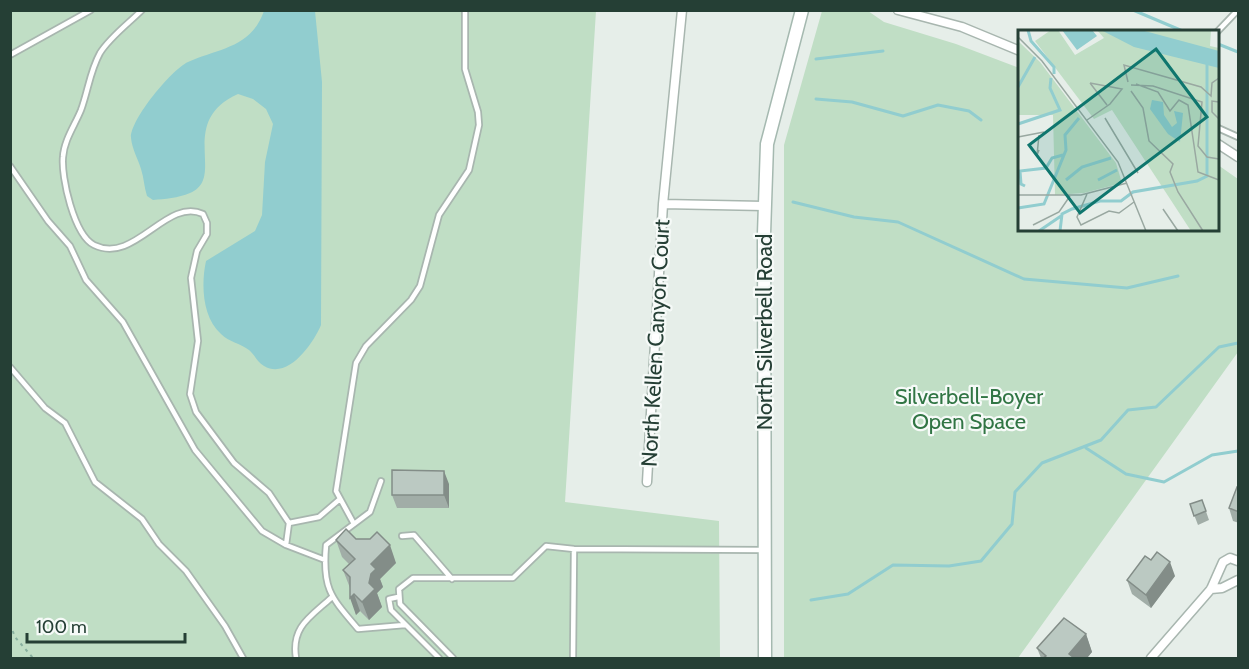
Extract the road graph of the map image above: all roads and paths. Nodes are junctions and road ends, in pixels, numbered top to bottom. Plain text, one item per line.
1 (91, 10) edge
2 (142, 10) edge
3 (465, 10) edge
4 (682, 10) edge
5 (802, 10) edge
6 (898, 10) edge
7 (1238, 10) edge
8 (1219, 30) edge
9 (1018, 50) edge
10 (10, 56) edge
11 (1219, 128) edge
12 (1239, 137) edge
13 (1219, 145) edge
14 (1237, 154) edge
15 (10, 166) edge
16 (663, 204) junction
17 (765, 206) junction
18 (10, 368) edge
19 (381, 481) dead end
20 (647, 482) dead end
21 (340, 499) junction
22 (289, 523) junction
23 (354, 524) junction
24 (402, 536) dead end
25 (286, 545) junction
26 (574, 549) junction
27 (765, 550) junction
28 (325, 560) junction
29 (1239, 561) edge
30 (452, 579) junction
31 (1239, 580) edge
32 (1211, 589) junction
33 (398, 597) junction
34 (331, 598) junction
35 (10, 624) edge
36 (405, 625) junction
37 (33, 658) edge
38 (243, 658) edge
39 (296, 658) edge
40 (439, 658) edge
41 (453, 658) edge
42 (573, 658) edge
43 (765, 658) edge
44 (1151, 658) edge

1 - 10 lane
2 - 22 lane
3 - 21 lane
4 - 16 street, North Kellen Canyon Court
5 - 17 main road, North Silverbell Road
6 - 9 street
7 - 8 lane
11 - 12 lane
13 - 14 street
15 - 25 lane
16 - 17 street, North Kellen Canyon Court
16 - 20 street, North Kellen Canyon Court
17 - 27 main road, North Silverbell Road
18 - 38 lane
19 - 23 lane
21 - 22 lane
21 - 23 lane
22 - 25 lane
23 - 28 lane
24 - 30 lane
25 - 28 lane
26 - 27 lane
26 - 30 lane
26 - 42 lane
27 - 43 main road, North Silverbell Road
28 - 34 lane
29 - 32 street
30 - 33 lane
31 - 32 street
32 - 44 street
33 - 36 lane
33 - 41 lane
34 - 36 lane
34 - 39 lane
35 - 37 path
36 - 40 lane

